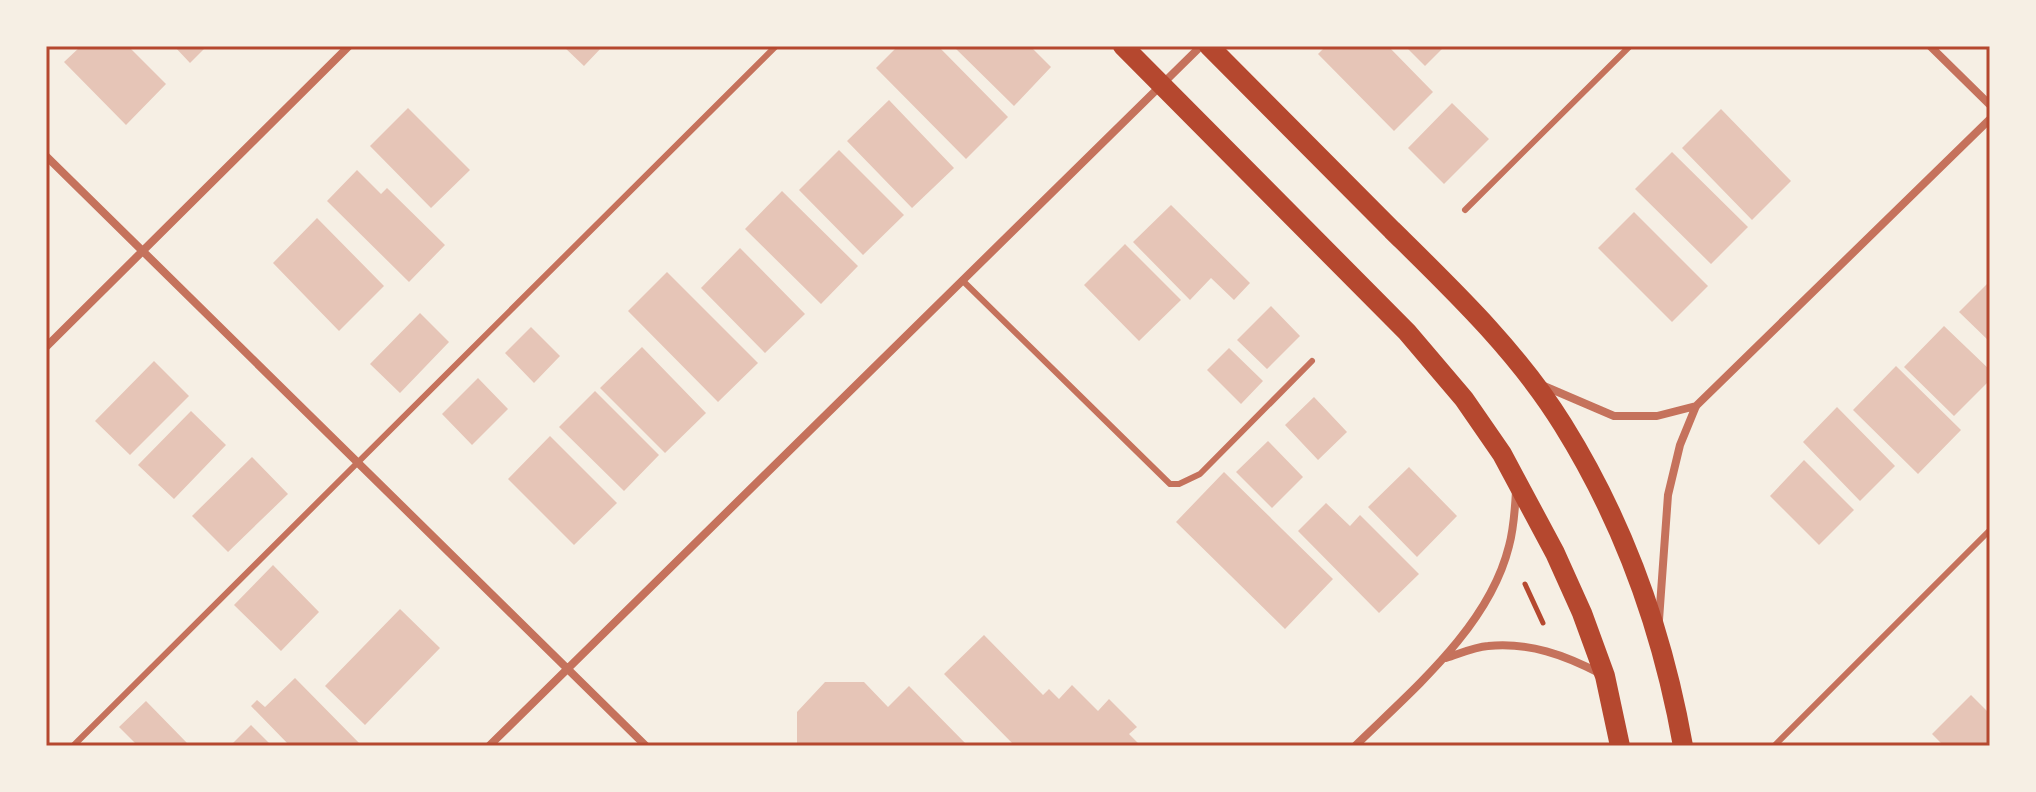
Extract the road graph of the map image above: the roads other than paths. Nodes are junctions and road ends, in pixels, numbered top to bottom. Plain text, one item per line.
1 (349, 46) edge
2 (776, 46) edge
3 (1123, 46) edge
4 (1201, 46) edge
5 (1209, 46) edge
6 (1630, 46) edge
7 (1930, 46) edge
8 (1990, 105) edge
9 (1990, 119) edge
10 (46, 156) edge
11 (1465, 210) dead end
12 (142, 252) junction
13 (962, 280) junction
14 (46, 347) edge
15 (1312, 361) dead end
16 (1531, 379) junction
17 (1696, 406) junction
18 (358, 464) junction
19 (1516, 478) junction
20 (1990, 530) edge
21 (1658, 636) junction
22 (1445, 658) junction
23 (567, 668) junction
24 (1605, 676) junction
25 (73, 746) edge
26 (489, 746) edge
27 (646, 746) edge
28 (1355, 746) edge
29 (1620, 746) edge
30 (1683, 746) edge
31 (1774, 746) edge

1 - 12 street
2 - 18 lane
3 - 19 main road
4 - 13 street
5 - 16 main road
6 - 11 lane
7 - 8 street
9 - 17 street
10 - 12 street
12 - 14 street
12 - 18 street
13 - 15 lane
13 - 23 street
16 - 17 street
16 - 21 main road
17 - 21 street
18 - 23 street
18 - 25 lane
19 - 22 street
19 - 24 main road
20 - 31 lane
21 - 30 main road
22 - 24 street
22 - 28 street
23 - 26 street
23 - 27 street
24 - 29 main road

